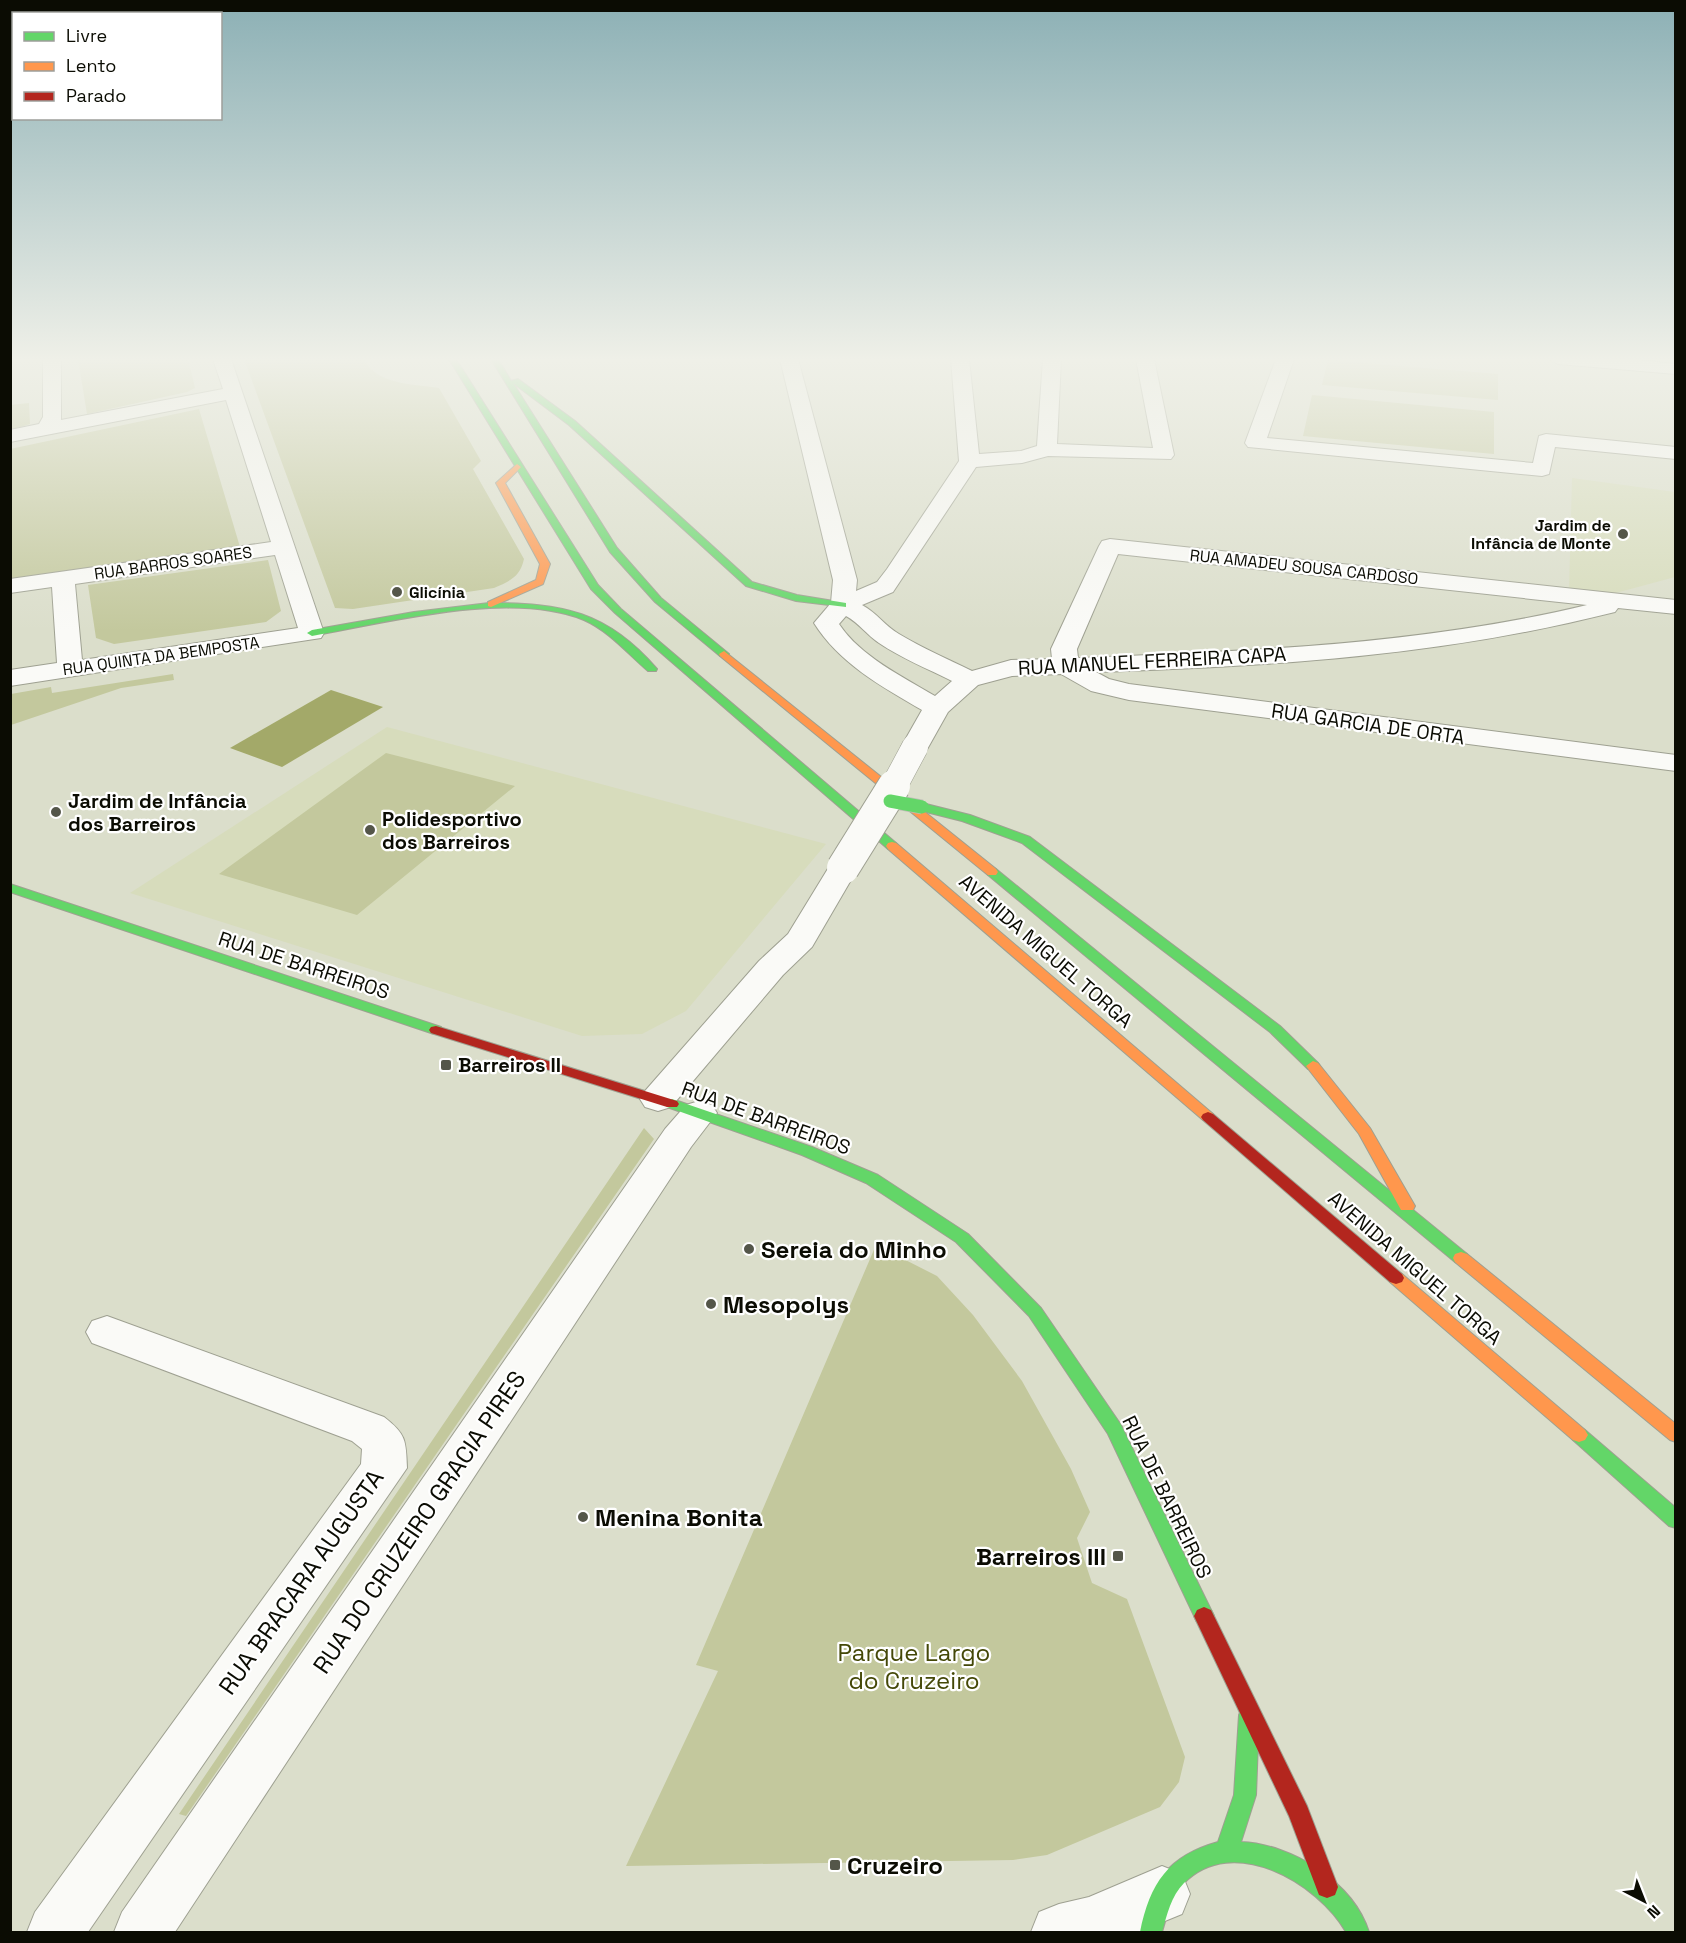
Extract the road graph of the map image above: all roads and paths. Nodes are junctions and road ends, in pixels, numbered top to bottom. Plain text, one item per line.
1 (251, 450) edge
2 (507, 450) edge
3 (549, 450) edge
4 (601, 450) edge
5 (812, 450) edge
6 (968, 450) edge
7 (1047, 450) joint
8 (1163, 450) edge
9 (1326, 450) edge
10 (1544, 450) edge
11 (1642, 450) edge
12 (1676, 453) edge
13 (969, 461) junction
14 (517, 466) junction
15 (283, 547) junction
16 (63, 578) junction
17 (10, 586) edge
18 (1676, 588) edge
19 (1626, 602) junction
20 (843, 605) junction
21 (484, 607) junction
22 (1676, 607) edge
23 (312, 633) junction
24 (1066, 666) junction
25 (70, 669) junction
26 (10, 678) edge
27 (969, 680) junction
28 (667, 681) dead end
29 (686, 688) dead end
30 (725, 702) junction
31 (937, 708) junction
32 (1676, 763) edge
33 (888, 801) junction
34 (10, 888) edge
35 (678, 1106) junction
36 (1413, 1219) junction
37 (107, 1332) dead end
38 (1676, 1435) edge
39 (1676, 1520) edge
40 (1249, 1713) junction
41 (1226, 1852) junction
42 (1327, 1887) junction
43 (1157, 1913) edge
44 (55, 1932) edge
45 (142, 1932) edge
46 (1059, 1932) edge
47 (1358, 1932) edge

1 - 15 street
2 - 14 main road, AVENIDA MIGUEL TORGA
3 - 36 main road, AVENIDA MIGUEL TORGA
4 - 20 main road
5 - 20 street
6 - 13 street
7 - 8 street
7 - 13 street
9 - 10 street
11 - 12 street
13 - 20 street
14 - 21 main road
14 - 30 main road, AVENIDA MIGUEL TORGA
15 - 16 street, RUA BARROS SOARES
15 - 23 street
16 - 17 street, RUA BARROS SOARES
16 - 25 street
18 - 19 street, RUA MANUEL FERREIRA CAPA
19 - 22 street
19 - 24 street, RUA MANUEL FERREIRA CAPA
19 - 24 street, RUA AMADEU SOUSA CARDOSO
20 - 27 street
20 - 31 street
21 - 23 main road
21 - 28 main road
23 - 25 street, RUA QUINTA DA BEMPOSTA
24 - 27 street, RUA MANUEL FERREIRA CAPA
24 - 32 street, RUA GARCIA DE ORTA
25 - 26 street, RUA QUINTA DA BEMPOSTA
27 - 31 street, RUA MANUEL FERREIRA CAPA
29 - 30 main road
30 - 39 main road, AVENIDA MIGUEL TORGA
31 - 33 street, RUA MANUEL FERREIRA CAPA, bridge
33 - 35 street, RUA MANUEL FERREIRA CAPA, bridge
33 - 36 main road, bridge
34 - 35 main road, RUA DE BARREIROS
35 - 40 main road, RUA DE BARREIROS
35 - 45 street, RUA DO CRUZEIRO GRACIA PIRES
36 - 38 main road, AVENIDA MIGUEL TORGA
37 - 44 street, RUA BRACARA AUGUSTA
40 - 41 main road, RUA DE BARREIROS
40 - 42 main road, RUA DE BARREIROS
41 - 42 main road
41 - 43 main road
42 - 47 main road
43 - 46 street

